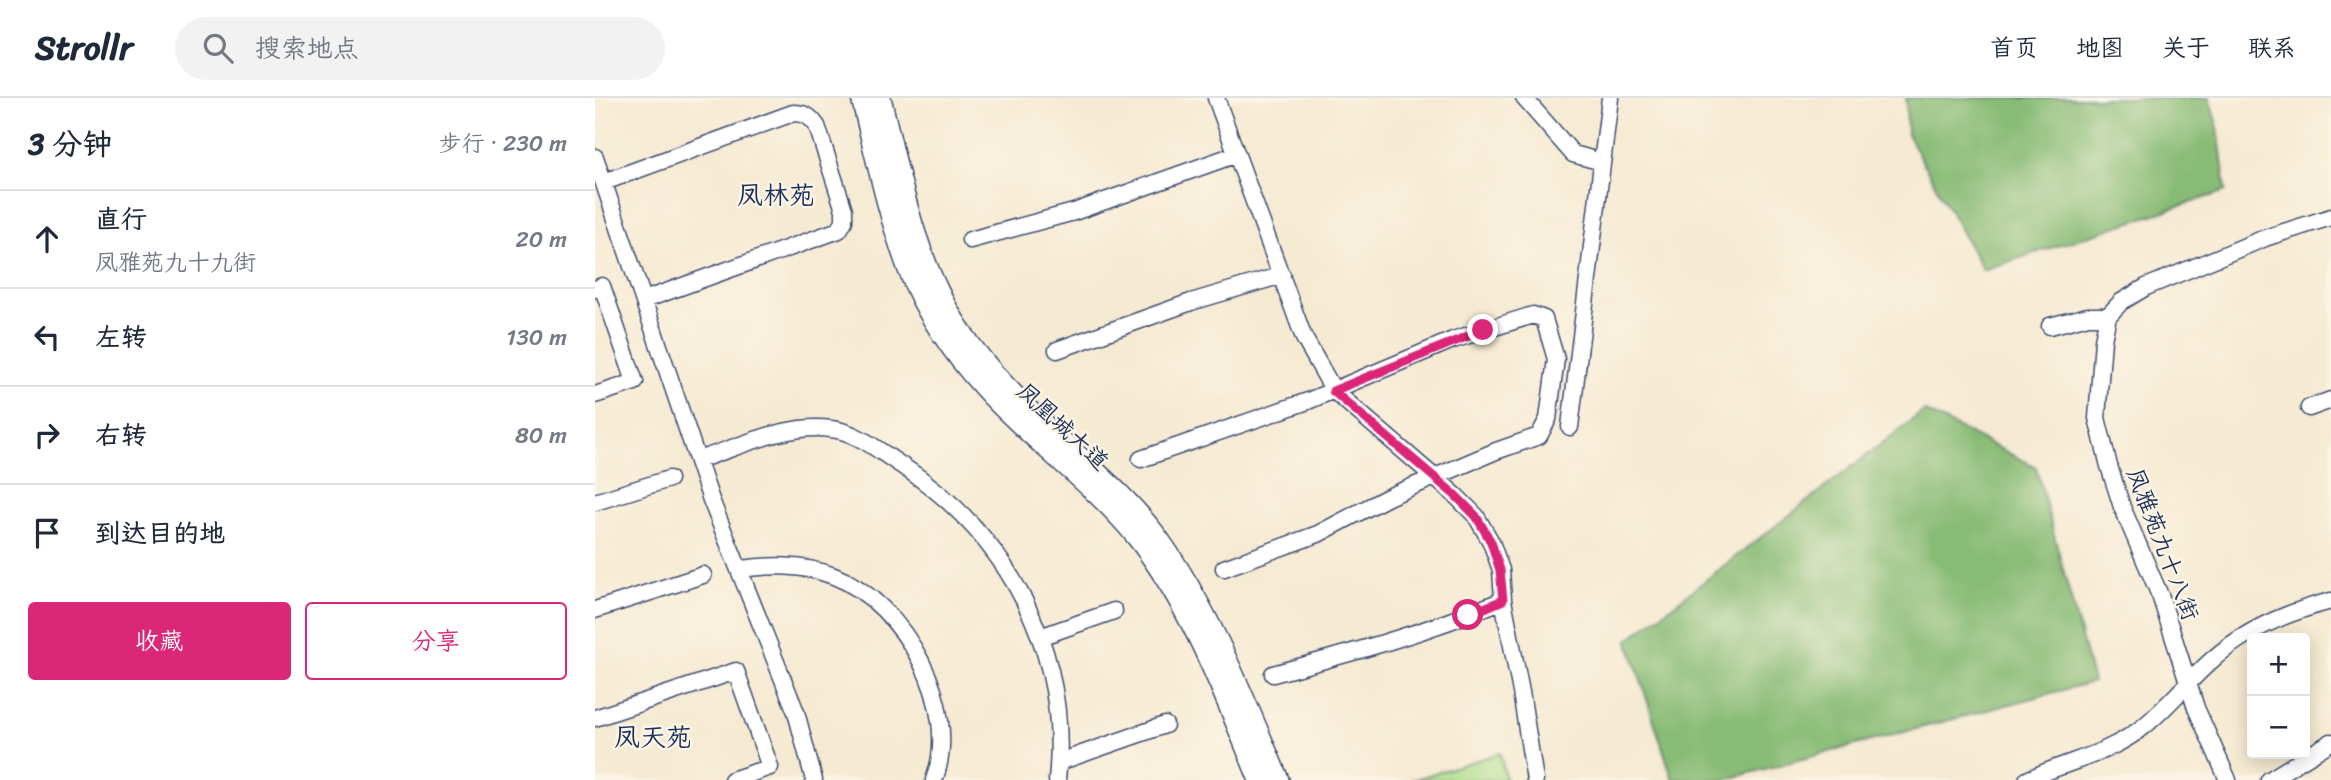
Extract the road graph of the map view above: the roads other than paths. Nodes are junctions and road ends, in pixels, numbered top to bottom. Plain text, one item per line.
1 (862, 98) edge
2 (880, 98) edge
3 (1216, 98) edge
4 (1524, 98) edge
5 (1610, 98) edge
6 (1237, 154) junction
7 (595, 157) edge
8 (1602, 162) junction
9 (604, 182) junction
10 (2331, 217) edge
11 (970, 240) dead end
12 (1282, 275) junction
13 (595, 289) edge
14 (645, 300) junction
15 (2108, 316) junction
16 (2050, 326) dead end
17 (1057, 350) dead end
18 (1333, 391) junction
19 (595, 395) edge
20 (2331, 400) edge
21 (2309, 408) dead end
22 (1570, 427) dead end
23 (1140, 459) dead end
24 (698, 460) junction
25 (1434, 477) junction
26 (669, 479) dead end
27 (595, 502) edge
28 (1224, 568) dead end
29 (739, 569) junction
30 (703, 575) dead end
31 (1503, 600) junction
32 (2331, 601) edge
33 (595, 610) edge
34 (1114, 611) dead end
35 (1040, 637) junction
36 (1273, 674) dead end
37 (2188, 683) junction
38 (595, 718) edge
39 (1165, 725) dead end
40 (2331, 742) edge
41 (1059, 762) junction
42 (732, 780) edge
43 (814, 780) edge
44 (934, 780) edge
45 (1057, 780) edge
46 (1260, 780) edge
47 (1278, 780) edge
48 (1535, 780) edge
49 (2027, 780) edge
50 (2228, 780) edge
51 (2269, 780) edge

1 - 46 main road, 凤凰城大道
2 - 47 main road, 凤凰城大道
3 - 6 street
4 - 8 street
5 - 8 street
6 - 11 street
6 - 12 street
7 - 9 street
8 - 22 street
9 - 14 street
9 - 14 street
10 - 15 street
12 - 17 street
12 - 18 street
13 - 19 street
14 - 24 street
15 - 16 street
15 - 37 street, 凤雅苑九十八街
18 - 23 street
18 - 25 street
18 - 25 street
20 - 21 street
24 - 29 street
24 - 35 street
25 - 28 street
25 - 31 street
26 - 27 street
29 - 43 street
29 - 44 street
30 - 33 street
31 - 36 street
31 - 48 street
32 - 37 street
34 - 35 street
35 - 41 street
37 - 49 street
37 - 50 street, 凤雅苑九十八街
38 - 42 street
39 - 41 street
40 - 51 street
41 - 45 street

